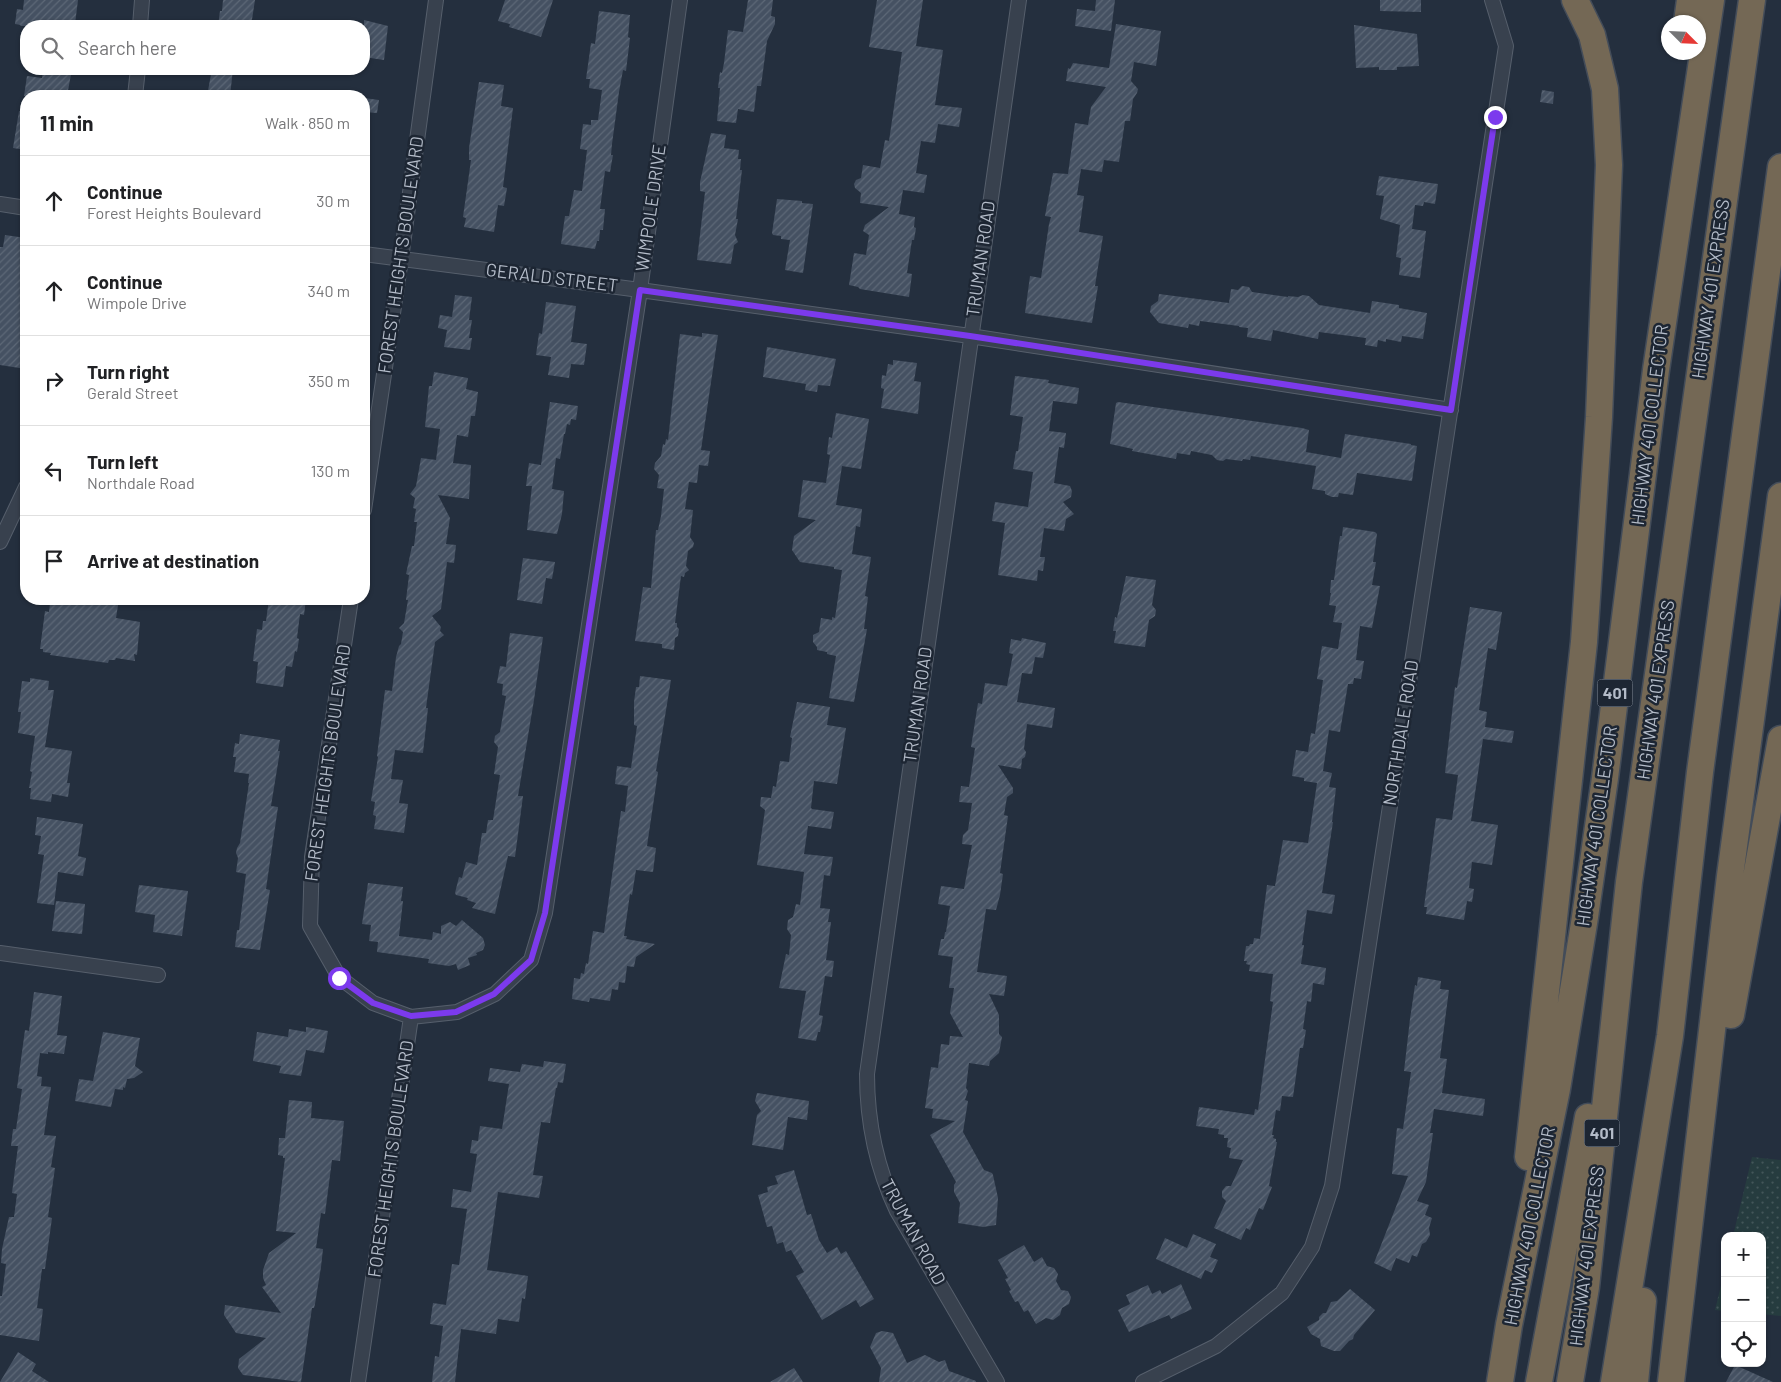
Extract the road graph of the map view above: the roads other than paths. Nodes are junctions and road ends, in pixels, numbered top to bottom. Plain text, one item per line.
1 (142, 0) edge
2 (436, 0) edge
3 (680, 0) edge
4 (1019, 0) edge
5 (1492, 0) edge
6 (1575, 0) edge
7 (1690, 0) edge
8 (1710, 0) edge
9 (1752, 0) edge
10 (1689, 15) edge
11 (140, 20) edge
12 (1684, 60) edge
13 (137, 75) edge
14 (136, 90) edge
15 (1781, 167) edge
16 (0, 204) edge
17 (20, 207) edge
18 (370, 255) edge
19 (401, 259) junction
20 (640, 290) junction
21 (970, 336) junction
22 (1656, 370) junction
23 (1451, 410) junction
24 (370, 469) edge
25 (1781, 496) edge
26 (20, 500) edge
27 (0, 542) edge
28 (349, 605) edge
29 (1781, 739) edge
30 (1629, 882) junction
31 (0, 954) edge
32 (158, 975) dead end
33 (411, 1016) junction
34 (1670, 1036) junction
35 (1685, 1277) junction
36 (1509, 1325) junction
37 (358, 1382) edge
38 (997, 1382) edge
39 (1143, 1382) edge
40 (1500, 1382) edge
41 (1540, 1382) edge
42 (1570, 1382) edge
43 (1614, 1382) edge
44 (1635, 1382) edge
45 (1671, 1382) edge

1 - 11 street
2 - 19 street, FOREST HEIGHTS BOULEVARD
3 - 20 street, WIMPOLE DRIVE
4 - 21 street, TRUMAN ROAD
5 - 23 street, NORTHDALE ROAD
6 - 36 highway
7 - 10 highway
8 - 22 highway, HIGHWAY 401 COLLECTOR / 401
9 - 30 highway, HIGHWAY 401 EXPRESS / 401
12 - 22 highway
13 - 14 street
15 - 34 highway
16 - 17 street
18 - 19 street, GERALD STREET
19 - 20 street, GERALD STREET
19 - 24 street, FOREST HEIGHTS BOULEVARD
20 - 21 street, GERALD STREET
20 - 33 street, WIMPOLE DRIVE
21 - 23 street, GERALD STREET
21 - 38 street, TRUMAN ROAD
22 - 36 highway, HIGHWAY 401 COLLECTOR / 401
23 - 39 street, NORTHDALE ROAD
25 - 35 highway
26 - 27 street
28 - 33 street, FOREST HEIGHTS BOULEVARD
29 - 35 highway
30 - 41 highway
30 - 42 highway, HIGHWAY 401 EXPRESS / 401
31 - 32 street
33 - 37 street, FOREST HEIGHTS BOULEVARD
34 - 43 highway
34 - 44 highway
35 - 45 highway
36 - 40 highway, HIGHWAY 401 COLLECTOR / 401

